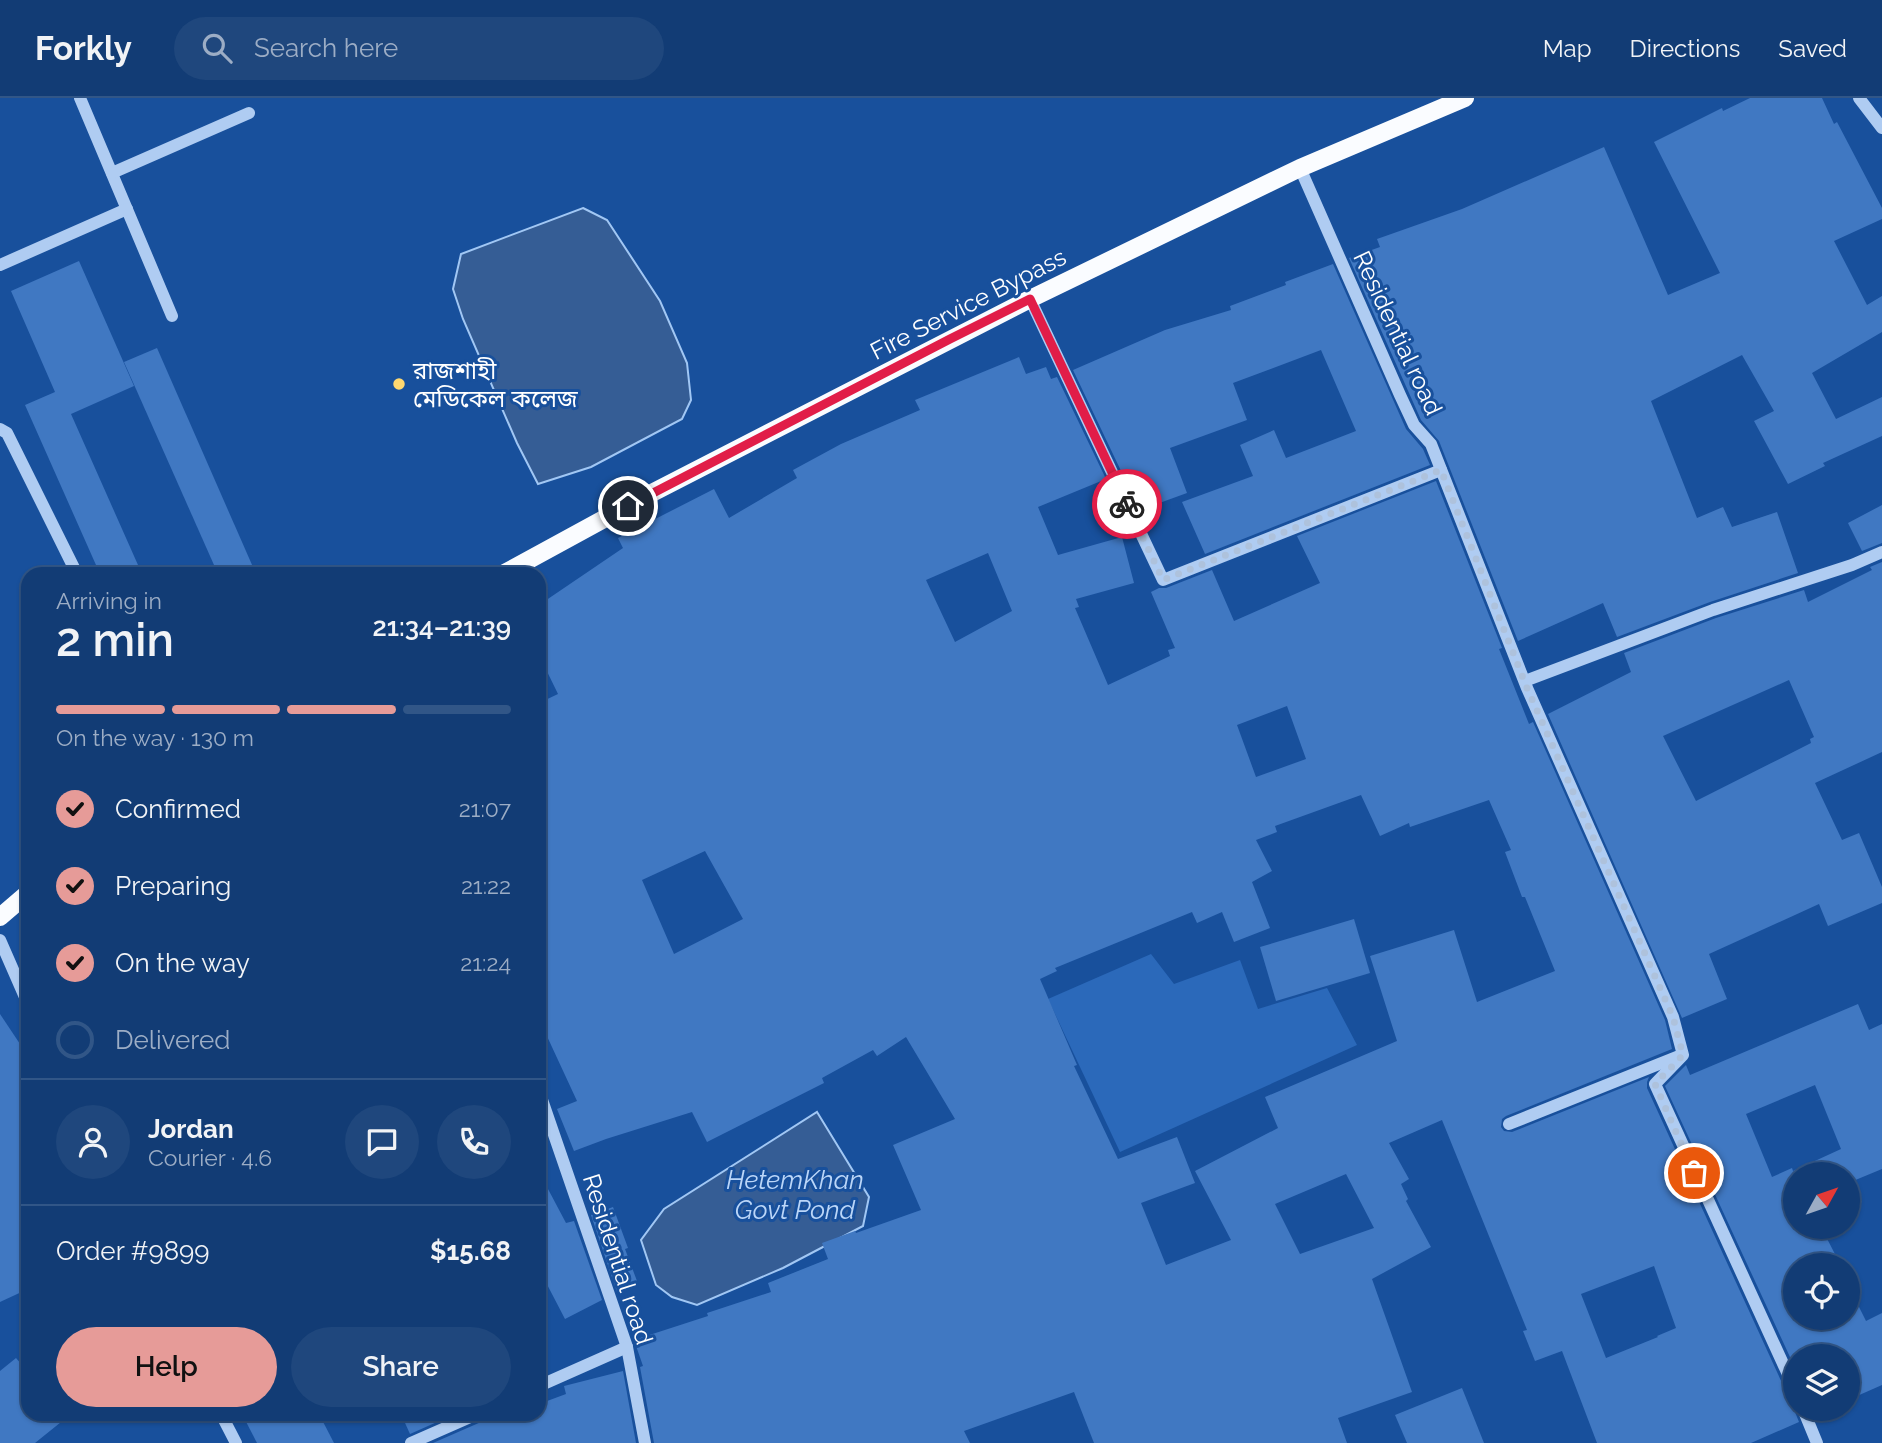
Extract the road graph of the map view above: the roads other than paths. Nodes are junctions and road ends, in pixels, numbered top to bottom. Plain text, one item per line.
1 (80, 98) edge
2 (1465, 98) edge
3 (1859, 98) edge
4 (249, 113) dead end
5 (1882, 128) edge
6 (1300, 168) junction
7 (112, 173) junction
8 (127, 209) junction
9 (0, 265) edge
10 (1030, 299) junction
11 (173, 316) dead end
12 (0, 429) edge
13 (1441, 470) junction
14 (1882, 552) edge
15 (73, 567) edge
16 (516, 567) edge
17 (1524, 681) junction
18 (21, 899) edge
19 (0, 918) edge
20 (0, 940) edge
21 (21, 988) edge
22 (1683, 1055) junction
23 (546, 1111) edge
24 (1509, 1124) dead end
25 (627, 1347) junction
26 (1783, 1364) edge
27 (546, 1383) edge
28 (225, 1421) edge
29 (461, 1421) edge
30 (1808, 1421) edge
31 (236, 1443) edge
32 (411, 1443) edge
33 (645, 1443) edge
34 (1817, 1443) edge

1 - 7 street
2 - 6 main road, Fire Service Bypass
3 - 5 street
4 - 7 street
6 - 10 main road, Fire Service Bypass
6 - 13 street, Residential road
7 - 8 street
8 - 9 street
8 - 11 street
10 - 13 street
10 - 16 main road, Fire Service Bypass
12 - 15 street
13 - 17 street, Residential road
14 - 17 street
17 - 22 street, Residential road
18 - 19 main road
20 - 21 street
22 - 24 street
22 - 26 street
23 - 25 street, Residential road
25 - 27 street
25 - 33 street, Residential road
28 - 31 street
29 - 32 street
30 - 34 street

